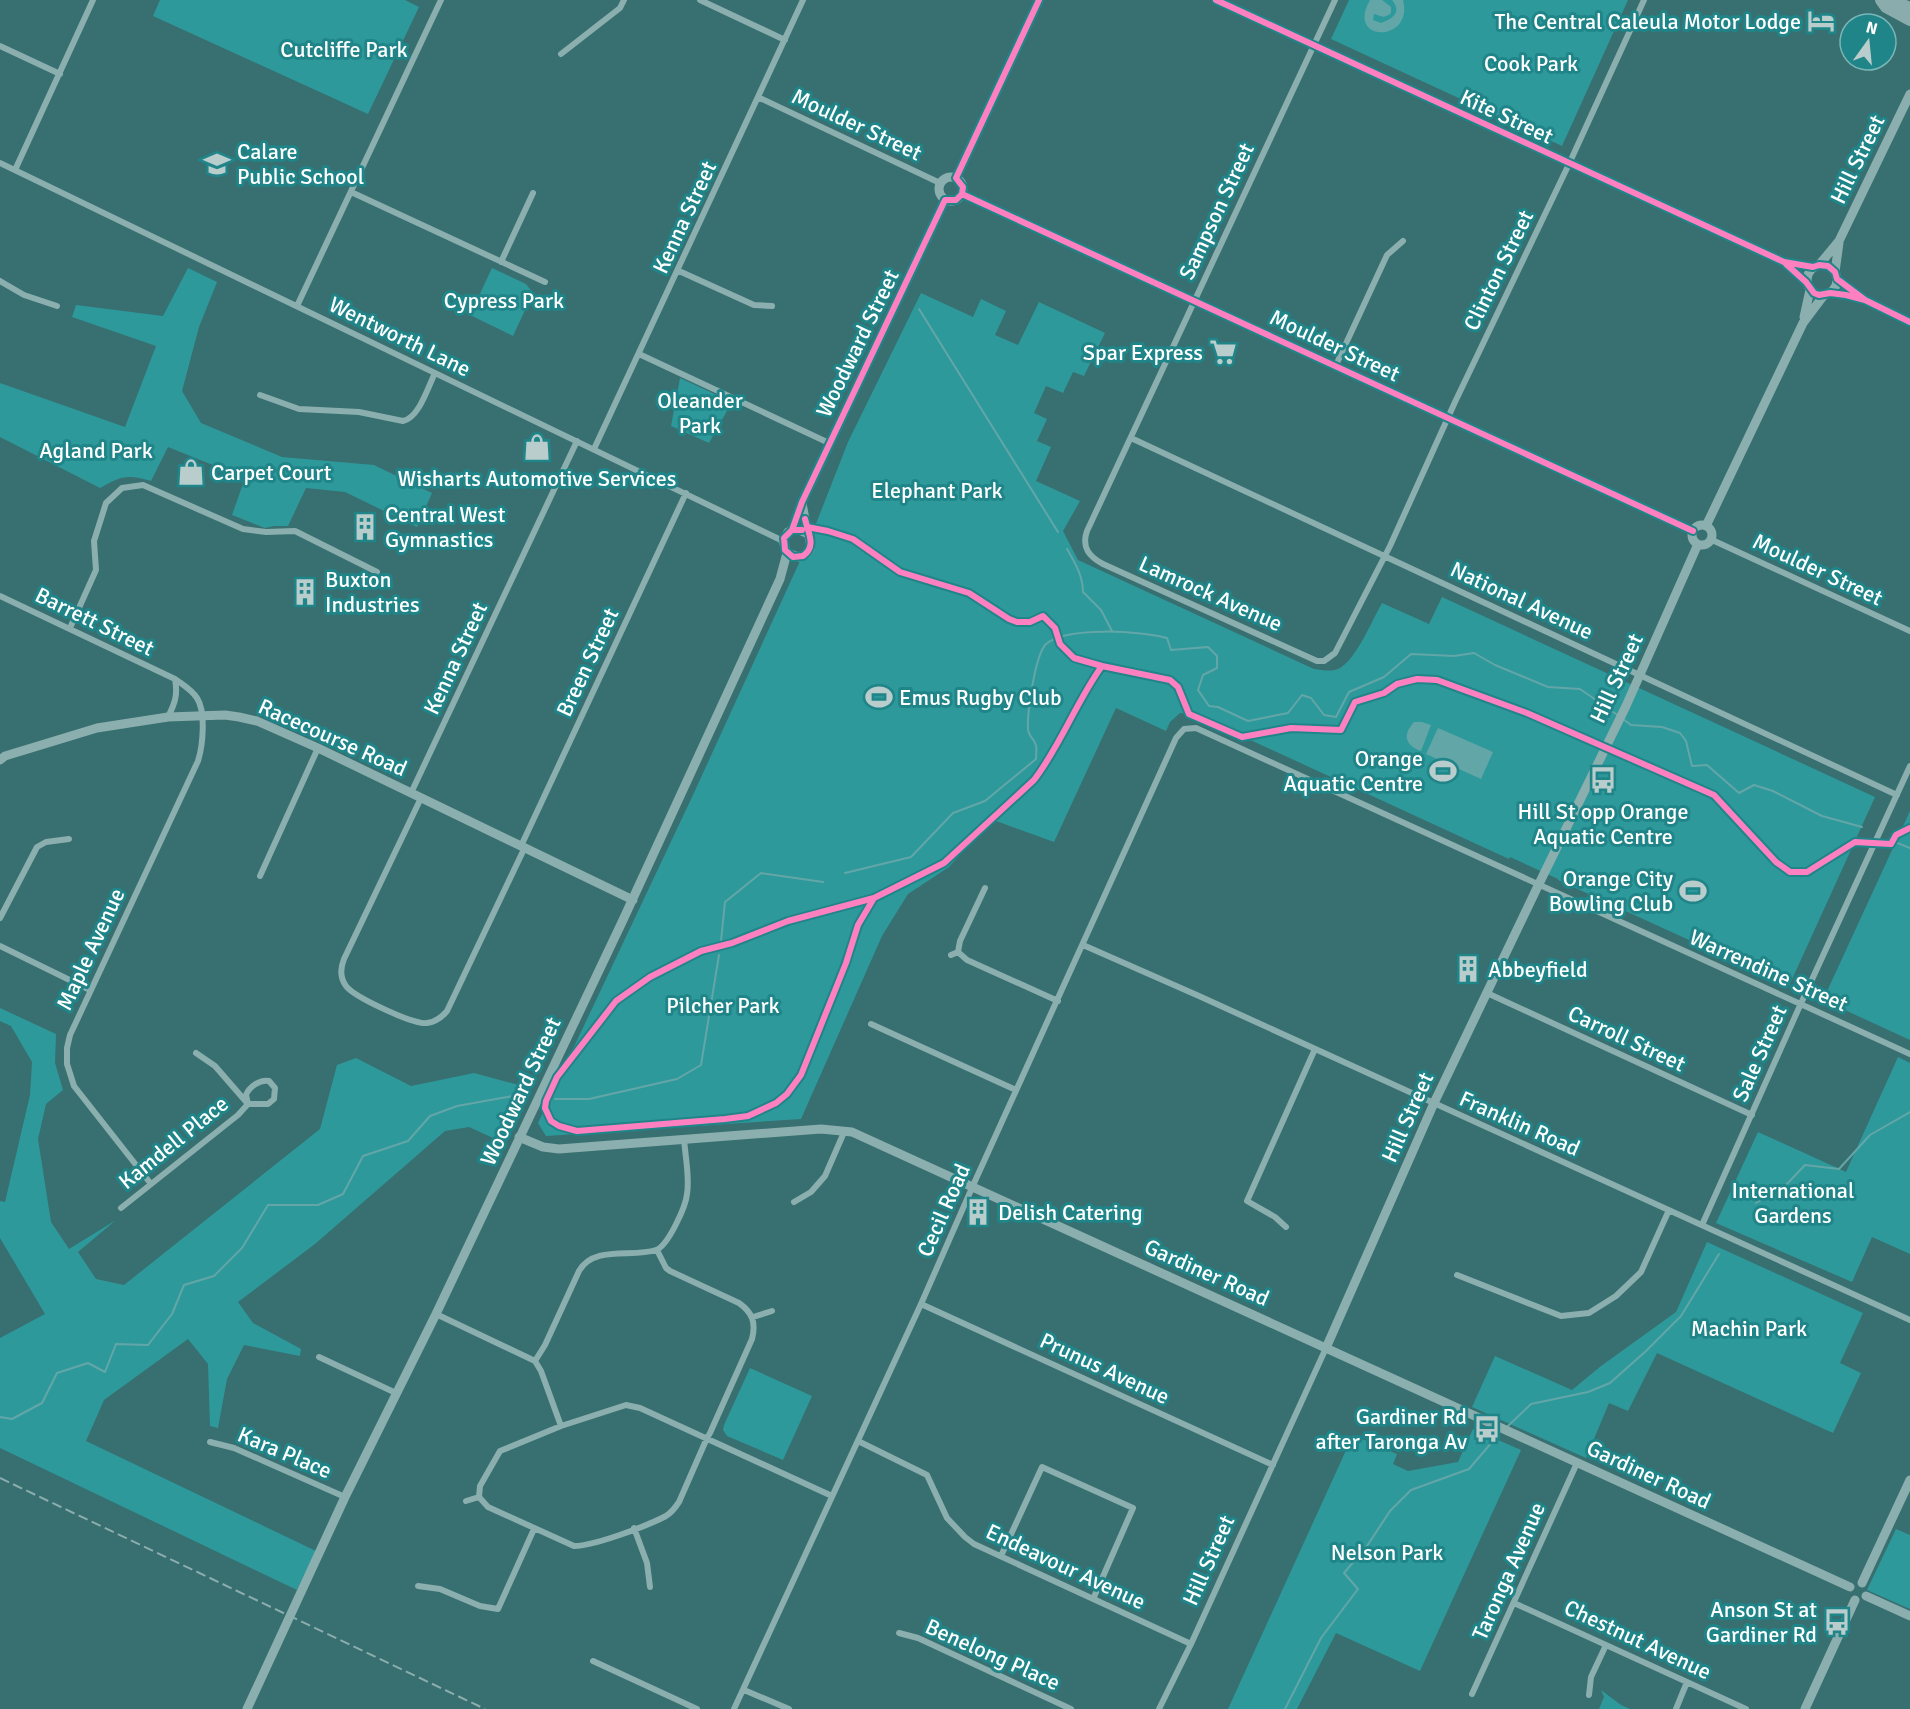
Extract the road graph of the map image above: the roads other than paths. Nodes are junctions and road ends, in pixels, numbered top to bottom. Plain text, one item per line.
1 (93, 0) edge
2 (441, 0) edge
3 (624, 0) edge
4 (700, 0) edge
5 (803, 0) edge
6 (1039, 0) edge
7 (1216, 0) edge
8 (1335, 0) edge
9 (1644, 0) edge
10 (1882, 0) edge
11 (1891, 0) edge
12 (1910, 8) edge
13 (1910, 20) edge
14 (785, 40) junction
15 (1315, 45) junction
16 (0, 46) edge
17 (561, 54) dead end
18 (60, 74) junction
19 (1910, 94) edge
20 (759, 98) junction
21 (0, 163) edge
22 (1569, 164) junction
23 (15, 170) junction
24 (956, 178) junction
25 (940, 183) junction
26 (351, 192) junction
27 (533, 194) dead end
28 (962, 194) junction
29 (945, 200) junction
30 (1403, 241) dead end
31 (1839, 241) junction
32 (501, 262) junction
33 (1784, 262) junction
34 (1816, 266) junction
35 (679, 271) junction
36 (1836, 275) junction
37 (0, 281) edge
38 (545, 282) dead end
39 (1808, 286) junction
40 (1827, 294) junction
41 (1865, 300) junction
42 (1194, 301) junction
43 (57, 306) dead end
44 (297, 306) junction
45 (772, 306) dead end
46 (1910, 322) edge
47 (1803, 323) junction
48 (639, 354) junction
49 (1336, 365) junction
50 (435, 373) junction
51 (260, 396) dead end
52 (1448, 417) junction
53 (1131, 438) junction
54 (577, 441) junction
55 (829, 443) junction
56 (594, 449) junction
57 (686, 493) junction
58 (802, 502) junction
59 (1706, 526) junction
60 (792, 530) junction
61 (1693, 531) junction
62 (808, 534) junction
63 (1710, 539) junction
64 (783, 541) junction
65 (1698, 544) junction
66 (787, 553) junction
67 (1385, 556) junction
68 (799, 557) junction
69 (377, 572) dead end
70 (780, 579) junction
71 (0, 596) edge
72 (70, 628) junction
73 (1910, 631) edge
74 (1639, 676) junction
75 (175, 679) junction
76 (201, 715) junction
77 (168, 717) junction
78 (1187, 728) joint
79 (318, 748) junction
80 (0, 760) edge
81 (1910, 765) edge
82 (411, 793) junction
83 (1897, 795) junction
84 (421, 798) junction
85 (69, 838) dead end
86 (523, 846) junction
87 (260, 876) dead end
88 (1538, 884) junction
89 (984, 888) dead end
90 (633, 900) junction
91 (0, 918) edge
92 (1083, 945) junction
93 (0, 946) edge
94 (90, 990) junction
95 (1487, 993) junction
96 (1058, 1001) junction
97 (1801, 1004) junction
98 (871, 1024) dead end
99 (1315, 1049) junction
100 (196, 1053) dead end
101 (1910, 1054) edge
102 (1016, 1090) junction
103 (1434, 1103) junction
104 (248, 1104) junction
105 (1752, 1116) junction
106 (845, 1130) junction
107 (519, 1137) junction
108 (684, 1138) junction
109 (151, 1184) junction
110 (972, 1187) junction
111 (794, 1202) dead end
112 (121, 1208) dead end
113 (1669, 1210) junction
114 (1702, 1225) junction
115 (1286, 1227) dead end
116 (657, 1250) junction
117 (1457, 1275) dead end
118 (921, 1304) junction
119 (772, 1311) dead end
120 (436, 1314) junction
121 (753, 1317) junction
122 (1910, 1320) edge
123 (1326, 1348) junction
124 (319, 1357) dead end
125 (535, 1361) junction
126 (396, 1393) junction
127 (561, 1426) junction
128 (707, 1438) junction
129 (210, 1442) dead end
130 (858, 1442) junction
131 (1577, 1462) junction
132 (1273, 1465) junction
133 (1910, 1480) edge
134 (832, 1496) junction
135 (345, 1497) junction
136 (479, 1497) junction
137 (466, 1501) dead end
138 (634, 1528) junction
139 (534, 1529) junction
140 (1001, 1556) junction
141 (1862, 1583) junction
142 (418, 1586) dead end
143 (650, 1587) dead end
144 (1850, 1587) junction
145 (1866, 1596) junction
146 (1094, 1597) junction
147 (1855, 1600) junction
148 (1514, 1603) junction
149 (1910, 1616) edge
150 (899, 1633) dead end
151 (1191, 1644) junction
152 (1605, 1645) junction
153 (593, 1661) dead end
154 (1687, 1682) junction
155 (744, 1690) junction
156 (1472, 1694) dead end
157 (1589, 1695) dead end
158 (247, 1709) edge
159 (697, 1709) edge
160 (734, 1709) edge
161 (789, 1709) edge
162 (1071, 1709) edge
163 (1159, 1709) edge
164 (1676, 1709) edge
165 (1746, 1709) edge
166 (1805, 1709) edge

1 - 18 street
2 - 26 street
3 - 17 street
4 - 14 street
5 - 14 street, Kenna Street
6 - 24 street
7 - 15 street, Kite Street
8 - 15 street, Sampson Street
9 - 22 street, Clinton Street
10 - 13 highway
11 - 12 highway
14 - 20 street, Kenna Street
15 - 22 street, Kite Street
15 - 42 street, Sampson Street
16 - 18 street
18 - 23 street
19 - 31 street, Hill Street
20 - 25 street, Moulder Street
20 - 35 street, Kenna Street
21 - 23 street, Wentworth Lane
22 - 33 street, Kite Street
22 - 52 street, Clinton Street
23 - 44 street, Wentworth Lane
24 - 25 street
24 - 28 street
25 - 29 street
26 - 32 street
26 - 44 street
27 - 32 street
28 - 29 street
28 - 42 street, Moulder Street
29 - 55 street, Woodward Street
30 - 49 street
31 - 34 street, Hill Street
31 - 36 street, Hill Street
32 - 38 street
33 - 34 street, Kite Street
33 - 39 street, Kite Street
34 - 36 street
34 - 39 street
35 - 45 street
35 - 48 street, Kenna Street
36 - 40 street
36 - 41 street
37 - 43 street
39 - 40 street
39 - 47 street
40 - 41 street
40 - 47 street
41 - 46 street
42 - 49 street, Moulder Street
42 - 53 street, Sampson Street
44 - 50 street, Wentworth Lane
47 - 59 street
48 - 55 street
48 - 56 street, Kenna Street
49 - 52 street, Moulder Street
50 - 51 street
50 - 54 street, Wentworth Lane
52 - 61 street, Moulder Street
52 - 67 street, Clinton Street
53 - 67 street, National Avenue
53 - 67 street, Lamrock Avenue
54 - 56 street, Wentworth Lane
54 - 82 street, Kenna Street
55 - 58 street, Woodward Street
56 - 57 street, Wentworth Lane
57 - 64 street, Wentworth Lane
57 - 86 street, Breen Street
58 - 60 street, Woodward Street
58 - 62 street
59 - 61 street
59 - 63 street
60 - 62 street
60 - 64 street
61 - 65 street
62 - 68 street
63 - 65 street
63 - 73 street, Moulder Street
64 - 66 street
65 - 74 street, Hill Street
66 - 68 street
66 - 70 street, Woodward Street
67 - 74 street, National Avenue
68 - 70 street, Woodward Street
69 - 72 street
70 - 90 street, Woodward Street
71 - 72 street, Barrett Street
72 - 75 street, Barrett Street
74 - 83 street, National Avenue
74 - 88 street, Hill Street
75 - 76 street, Barrett Street
75 - 77 street, Barrett Street
76 - 77 street, Racecourse Road
76 - 79 street, Racecourse Road
76 - 94 street, Maple Avenue
77 - 80 street, Racecourse Road
78 - 88 street, Warrendine Street
78 - 92 street, Cecil Road
79 - 82 street, Racecourse Road
79 - 87 street
81 - 83 street, Sale Street
82 - 84 street, Racecourse Road
83 - 97 street, Sale Street
84 - 86 street, Racecourse Road
84 - 86 street, Breen Street
85 - 91 street
86 - 90 street, Racecourse Road
88 - 95 street, Hill Street
88 - 97 street, Warrendine Street
89 - 96 street
90 - 107 street, Woodward Street
92 - 96 street, Cecil Road
92 - 99 street, Franklin Road
93 - 94 street
94 - 109 street, Maple Avenue
95 - 103 street, Hill Street
95 - 105 street, Carroll Street
96 - 102 street, Cecil Road
97 - 101 street, Warrendine Street
97 - 105 street, Sale Street
98 - 102 street
99 - 103 street, Franklin Road
99 - 115 street
100 - 104 street, Kamdell Place
102 - 110 street, Cecil Road
103 - 113 street, Franklin Road
103 - 123 street, Hill Street
104 - 104 street, Kamdell Place
104 - 109 street, Kamdell Place
105 - 114 street, Sale Street
106 - 108 street, Gardiner Road
106 - 110 street, Gardiner Road
106 - 111 street
107 - 108 street, Gardiner Road
107 - 120 street, Woodward Street
108 - 116 street
109 - 112 street, Kamdell Place
110 - 118 street, Cecil Road
110 - 123 street, Gardiner Road
113 - 114 street, Franklin Road
113 - 117 street
114 - 122 street, Franklin Road
116 - 121 street
116 - 125 street
118 - 130 street, Cecil Road
118 - 132 street, Prunus Avenue
119 - 121 street
120 - 125 street
120 - 126 street, Woodward Street
121 - 128 street
123 - 131 street, Gardiner Road
123 - 132 street, Hill Street
124 - 126 street
125 - 127 street
126 - 135 street, Woodward Street
127 - 128 street
127 - 136 street
128 - 134 street
128 - 138 street
129 - 135 street, Kara Place
130 - 134 street, Cecil Road
130 - 140 street, Endeavour Avenue
131 - 144 street, Gardiner Road
131 - 148 street, Taronga Avenue
132 - 151 street, Hill Street
133 - 141 street
134 - 155 street, Cecil Road
135 - 158 street, Woodward Street
136 - 137 street
136 - 139 street
138 - 139 street
138 - 143 street
139 - 142 street
140 - 146 street, Endeavour Avenue
140 - 146 street
141 - 144 street
141 - 145 street
144 - 147 street
145 - 147 street
145 - 149 street
146 - 151 street, Endeavour Avenue
147 - 166 street
148 - 152 street, Chestnut Avenue
148 - 156 street, Taronga Avenue
150 - 162 street, Benelong Place
151 - 163 street, Hill Street
152 - 154 street, Chestnut Avenue
152 - 157 street
153 - 159 street
154 - 164 street
154 - 165 street, Chestnut Avenue
155 - 160 street, Cecil Road
155 - 161 street

